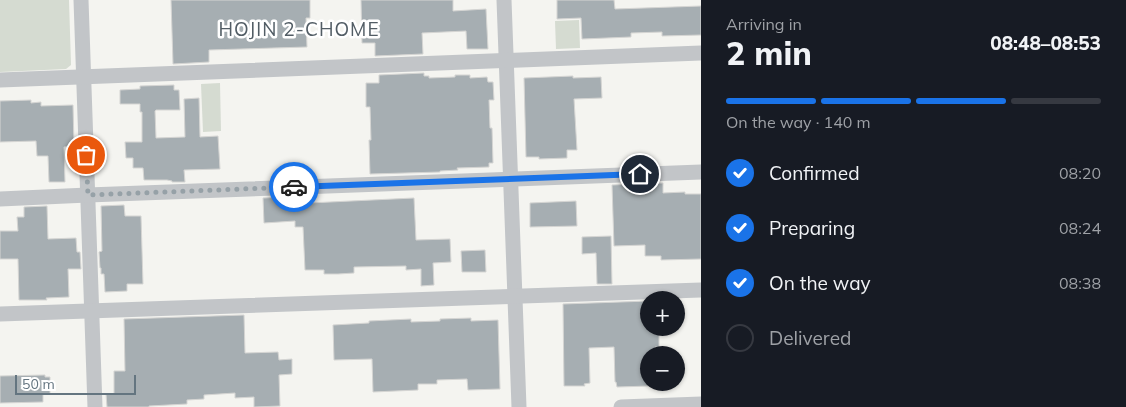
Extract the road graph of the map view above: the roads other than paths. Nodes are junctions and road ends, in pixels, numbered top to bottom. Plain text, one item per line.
1 (80, 0) edge
2 (504, 0) edge
3 (701, 53) edge
4 (507, 60) junction
5 (83, 76) junction
6 (0, 80) edge
7 (701, 172) edge
8 (511, 179) junction
9 (88, 195) junction
10 (0, 199) edge
11 (701, 290) edge
12 (515, 297) junction
13 (92, 311) junction
14 (0, 314) edge
15 (701, 404) edge
16 (96, 407) edge
17 (519, 407) edge
18 (622, 407) edge

1 - 5 street
2 - 4 street
3 - 4 street
4 - 5 street
4 - 8 street
5 - 6 street
5 - 9 street
7 - 8 street
8 - 9 street
8 - 12 street
9 - 10 street
9 - 13 street
11 - 12 street
12 - 13 street
12 - 17 street
13 - 14 street
13 - 16 street
15 - 18 street

